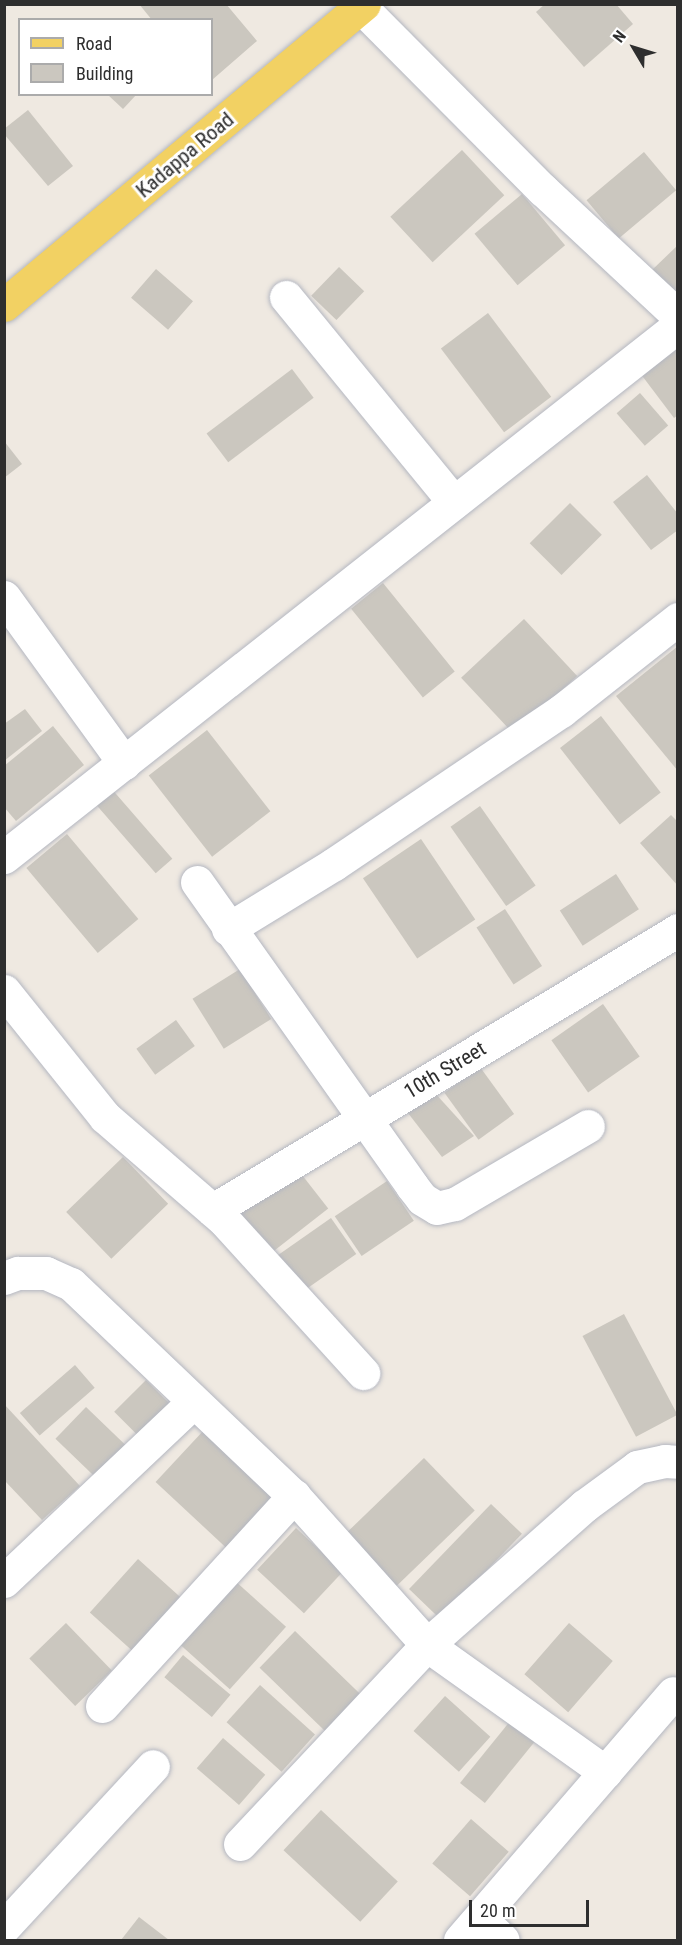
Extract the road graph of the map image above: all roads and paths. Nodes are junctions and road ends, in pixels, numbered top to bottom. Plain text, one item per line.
1 (361, 6) edge
2 (286, 297) dead end
3 (4, 305) edge
4 (678, 316) edge
5 (678, 326) edge
6 (454, 502) junction
7 (4, 597) edge
8 (678, 619) edge
9 (124, 763) junction
10 (4, 856) edge
11 (197, 882) dead end
12 (228, 929) junction
13 (678, 930) edge
14 (4, 991) edge
15 (364, 1119) junction
16 (588, 1126) dead end
17 (213, 1210) junction
18 (4, 1278) edge
19 (363, 1374) dead end
20 (193, 1402) junction
21 (678, 1462) edge
22 (294, 1496) junction
23 (4, 1581) edge
24 (427, 1645) junction
25 (673, 1693) dead end
26 (102, 1706) dead end
27 (153, 1766) dead end
28 (605, 1772) junction
29 (240, 1844) dead end
30 (4, 1927) edge
31 (481, 1933) edge

1 - 3 main road, Kadappa Road
1 - 4 street
2 - 6 street
5 - 6 street
6 - 9 street
7 - 9 street
8 - 12 street
9 - 10 street
11 - 12 street
12 - 15 street
13 - 15 street, 10th Street
14 - 17 street
15 - 16 street
15 - 17 street, 10th Street
17 - 19 street
18 - 20 street
20 - 22 street
20 - 23 street
21 - 24 street
22 - 24 street
22 - 26 street
24 - 28 street
24 - 29 street
25 - 28 street
27 - 30 street
28 - 31 street

